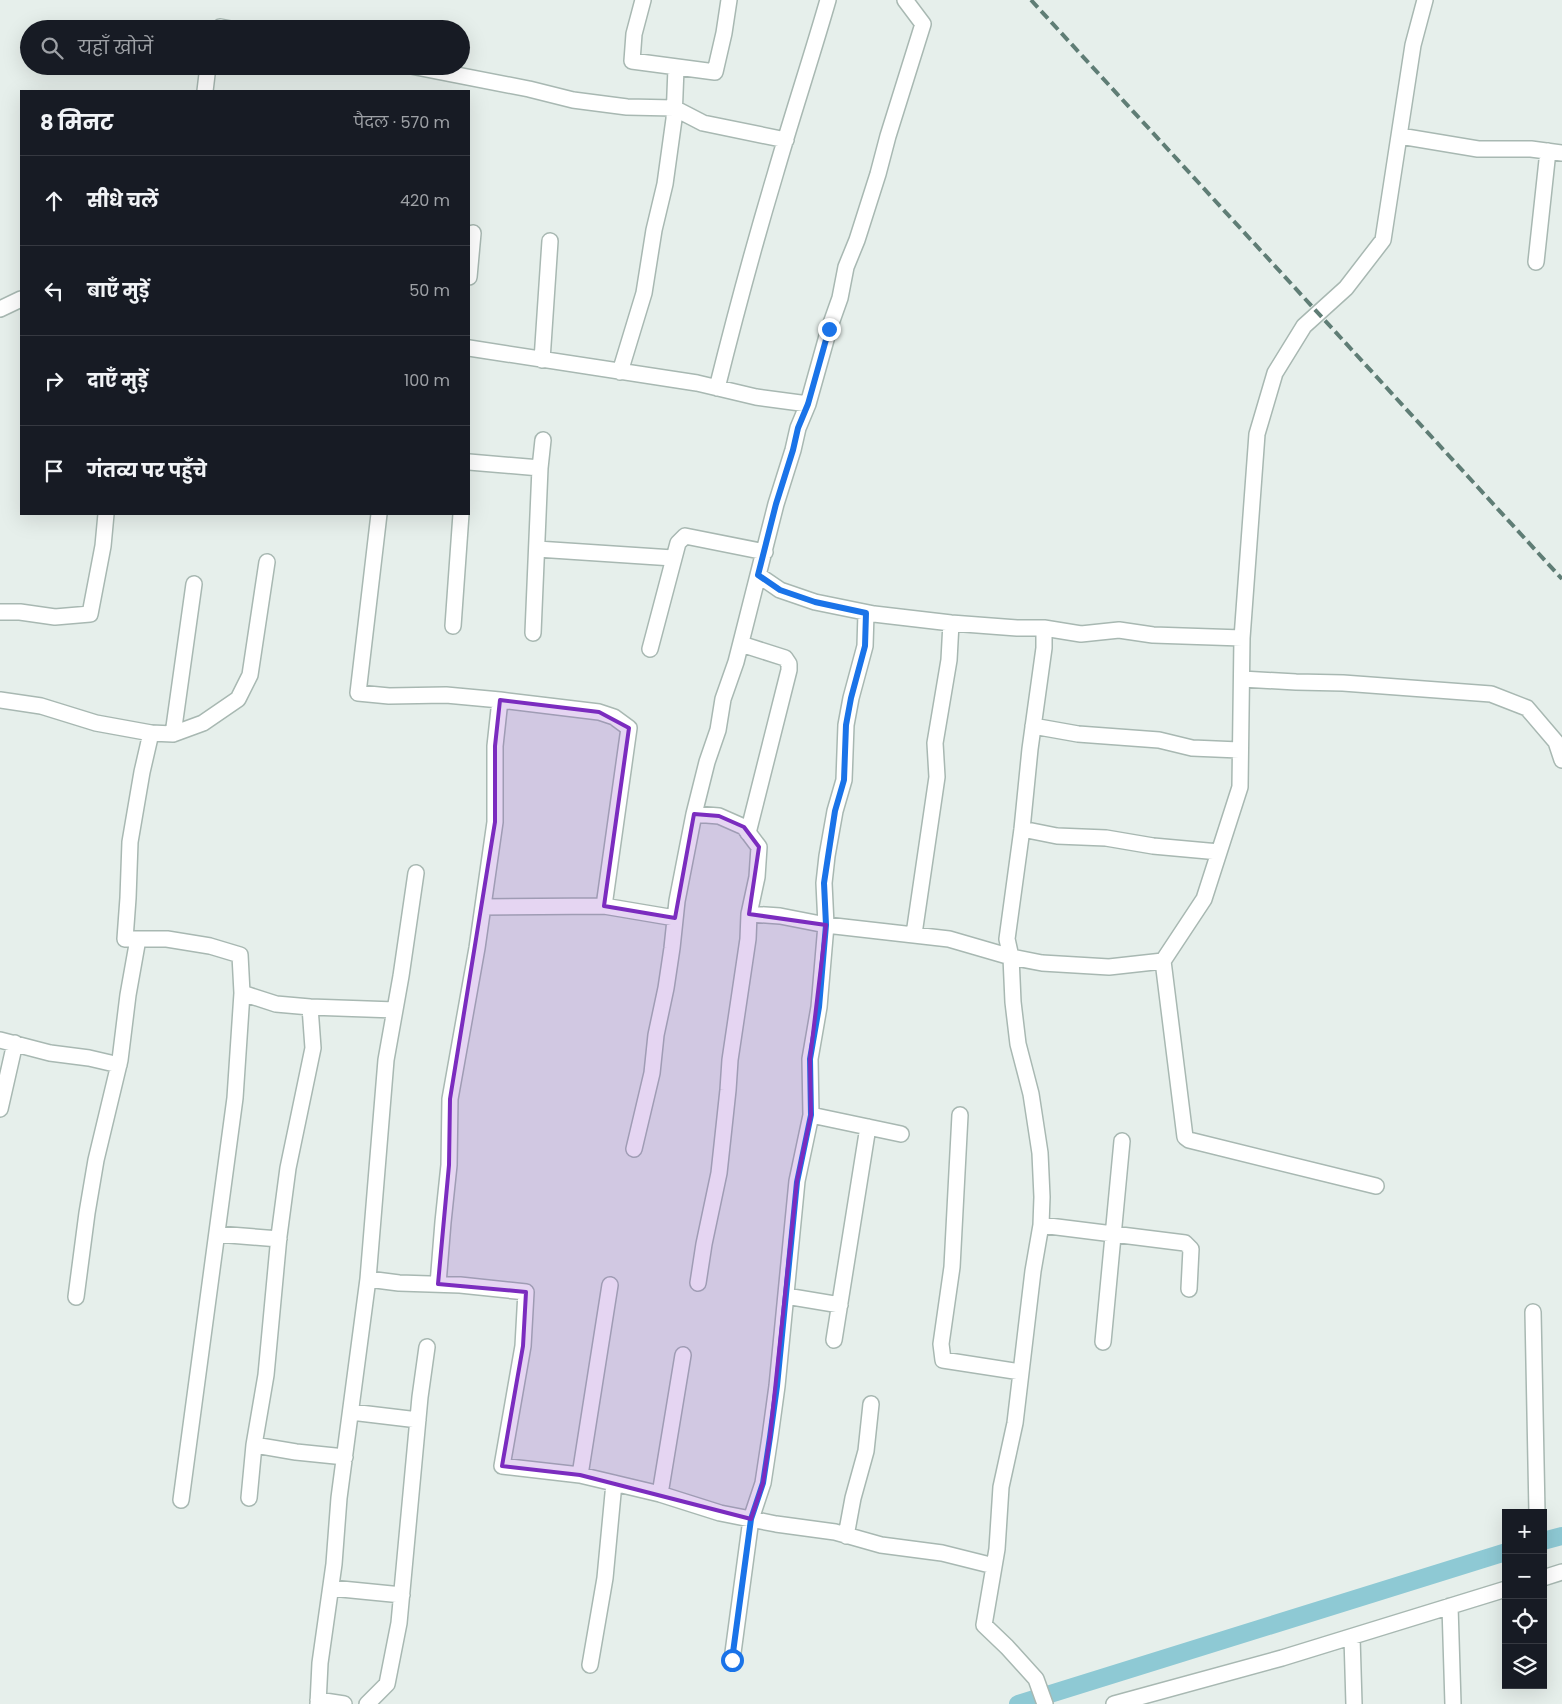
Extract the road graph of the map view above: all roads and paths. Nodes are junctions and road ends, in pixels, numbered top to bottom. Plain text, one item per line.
1 (643, 0) edge
2 (729, 0) edge
3 (828, 0) edge
4 (905, 0) edge
5 (1425, 0) edge
6 (676, 68) junction
7 (207, 75) edge
8 (457, 75) edge
9 (205, 90) edge
10 (674, 108) junction
11 (1400, 136) junction
12 (786, 140) junction
13 (1555, 152) edge
14 (473, 233) dead end
15 (550, 241) dead end
16 (1536, 262) dead end
17 (470, 266) edge
18 (20, 299) edge
19 (0, 309) edge
20 (470, 348) edge
21 (542, 360) junction
22 (620, 372) junction
23 (717, 388) junction
24 (808, 404) junction
25 (543, 440) dead end
26 (470, 462) edge
27 (540, 468) junction
28 (106, 515) edge
29 (379, 515) edge
30 (461, 515) edge
31 (537, 549) junction
32 (765, 552) junction
33 (673, 558) junction
34 (267, 562) dead end
35 (758, 575) junction
36 (194, 584) dead end
37 (0, 612) edge
38 (866, 613) junction
39 (951, 623) junction
40 (453, 626) dead end
41 (1044, 628) junction
42 (533, 633) dead end
43 (1242, 638) junction
44 (741, 644) junction
45 (650, 649) dead end
46 (1242, 678) junction
47 (0, 700) edge
48 (500, 700) junction
49 (1033, 726) junction
50 (150, 733) junction
51 (173, 734) junction
52 (1240, 750) junction
53 (1562, 760) edge
54 (694, 814) junction
55 (1022, 828) junction
56 (748, 833) junction
57 (1219, 852) junction
58 (416, 873) dead end
59 (604, 906) junction
60 (483, 907) junction
61 (749, 914) junction
62 (675, 918) junction
63 (826, 925) junction
64 (914, 934) junction
65 (138, 939) junction
66 (1011, 957) junction
67 (1163, 961) junction
68 (242, 993) junction
69 (310, 1007) junction
70 (394, 1010) junction
71 (0, 1040) edge
72 (15, 1043) junction
73 (119, 1065) junction
74 (0, 1109) edge
75 (811, 1115) junction
76 (960, 1115) dead end
77 (868, 1127) junction
78 (901, 1134) dead end
79 (1122, 1141) dead end
80 (634, 1150) dead end
81 (1376, 1186) dead end
82 (1041, 1225) junction
83 (217, 1234) junction
84 (1114, 1234) junction
85 (279, 1239) junction
86 (368, 1279) junction
87 (698, 1283) dead end
88 (438, 1284) junction
89 (610, 1285) dead end
90 (1189, 1289) dead end
91 (786, 1296) junction
92 (76, 1297) dead end
93 (840, 1305) junction
94 (1534, 1312) dead end
95 (834, 1340) dead end
96 (1103, 1342) dead end
97 (427, 1346) dead end
98 (684, 1355) dead end
99 (1021, 1372) junction
100 (871, 1404) dead end
101 (351, 1412) junction
102 (418, 1420) junction
103 (254, 1445) junction
104 (345, 1457) junction
105 (580, 1475) junction
106 (614, 1484) junction
107 (660, 1494) junction
108 (249, 1498) dead end
109 (182, 1500) dead end
110 (1537, 1509) edge
111 (751, 1519) junction
112 (846, 1536) junction
113 (994, 1566) junction
114 (1562, 1572) edge
115 (1547, 1577) edge
116 (331, 1588) junction
117 (1502, 1591) edge
118 (402, 1595) junction
119 (1450, 1606) junction
120 (1352, 1636) junction
121 (732, 1660) dead end
122 (590, 1665) dead end
123 (318, 1702) edge
124 (344, 1704) edge
125 (367, 1704) edge
126 (1045, 1704) edge
127 (1114, 1704) edge
128 (1354, 1704) edge
129 (1453, 1704) edge

1 - 6 street
2 - 6 street
3 - 12 street
4 - 24 street
5 - 11 street
6 - 10 street
7 - 9 street
8 - 10 street
10 - 12 street
10 - 22 street
11 - 13 street
11 - 43 street
12 - 23 street
13 - 16 street
14 - 17 street
15 - 21 street
18 - 19 street
20 - 21 street
21 - 22 street
22 - 23 street
23 - 24 street
24 - 32 street
25 - 27 street
26 - 27 street
27 - 31 street
28 - 37 street
29 - 48 street
30 - 40 street
31 - 33 street
31 - 42 street
32 - 33 street
32 - 35 street
33 - 45 street
34 - 51 street
35 - 38 street
35 - 44 street
36 - 51 street
38 - 39 street
38 - 63 street
39 - 41 street
39 - 64 street
41 - 43 street
41 - 49 street
43 - 46 street
44 - 54 street
44 - 56 street
46 - 52 street
46 - 53 street
47 - 50 street
48 - 59 street
48 - 60 street
49 - 52 street
49 - 55 street
50 - 51 street
50 - 65 street
52 - 57 street
54 - 56 street
54 - 62 street
55 - 57 street
55 - 66 street
56 - 61 street
57 - 67 street
58 - 70 street
59 - 60 street
59 - 62 street
60 - 88 street
61 - 63 street
61 - 87 street
62 - 80 street
63 - 64 street
63 - 75 street
64 - 66 street
65 - 68 street
65 - 73 street
66 - 67 street
66 - 82 street
67 - 81 street
68 - 69 street
68 - 83 street
69 - 70 street
69 - 85 street
70 - 86 street
71 - 72 street
72 - 73 street
72 - 74 street
73 - 92 street
75 - 77 street
75 - 91 street
76 - 99 street
77 - 78 street
77 - 93 street
79 - 84 street
82 - 84 street
82 - 99 street
83 - 85 street
83 - 109 street
84 - 90 street
84 - 96 street
85 - 103 street
86 - 88 street
86 - 101 street
88 - 105 street
89 - 105 street
91 - 93 street
91 - 111 street
93 - 95 street
94 - 110 street
97 - 102 street
98 - 107 street
99 - 113 street
100 - 112 street
101 - 102 street
101 - 104 street
102 - 118 street
103 - 104 street
103 - 108 street
104 - 116 street
105 - 106 street
106 - 107 street
106 - 122 street
107 - 111 street
111 - 112 street
111 - 121 street
112 - 113 street
113 - 126 street
114 - 115 street
116 - 118 street
116 - 123 street
117 - 119 street
118 - 125 street
119 - 120 street
119 - 129 street
120 - 127 street
120 - 128 street
123 - 124 street

